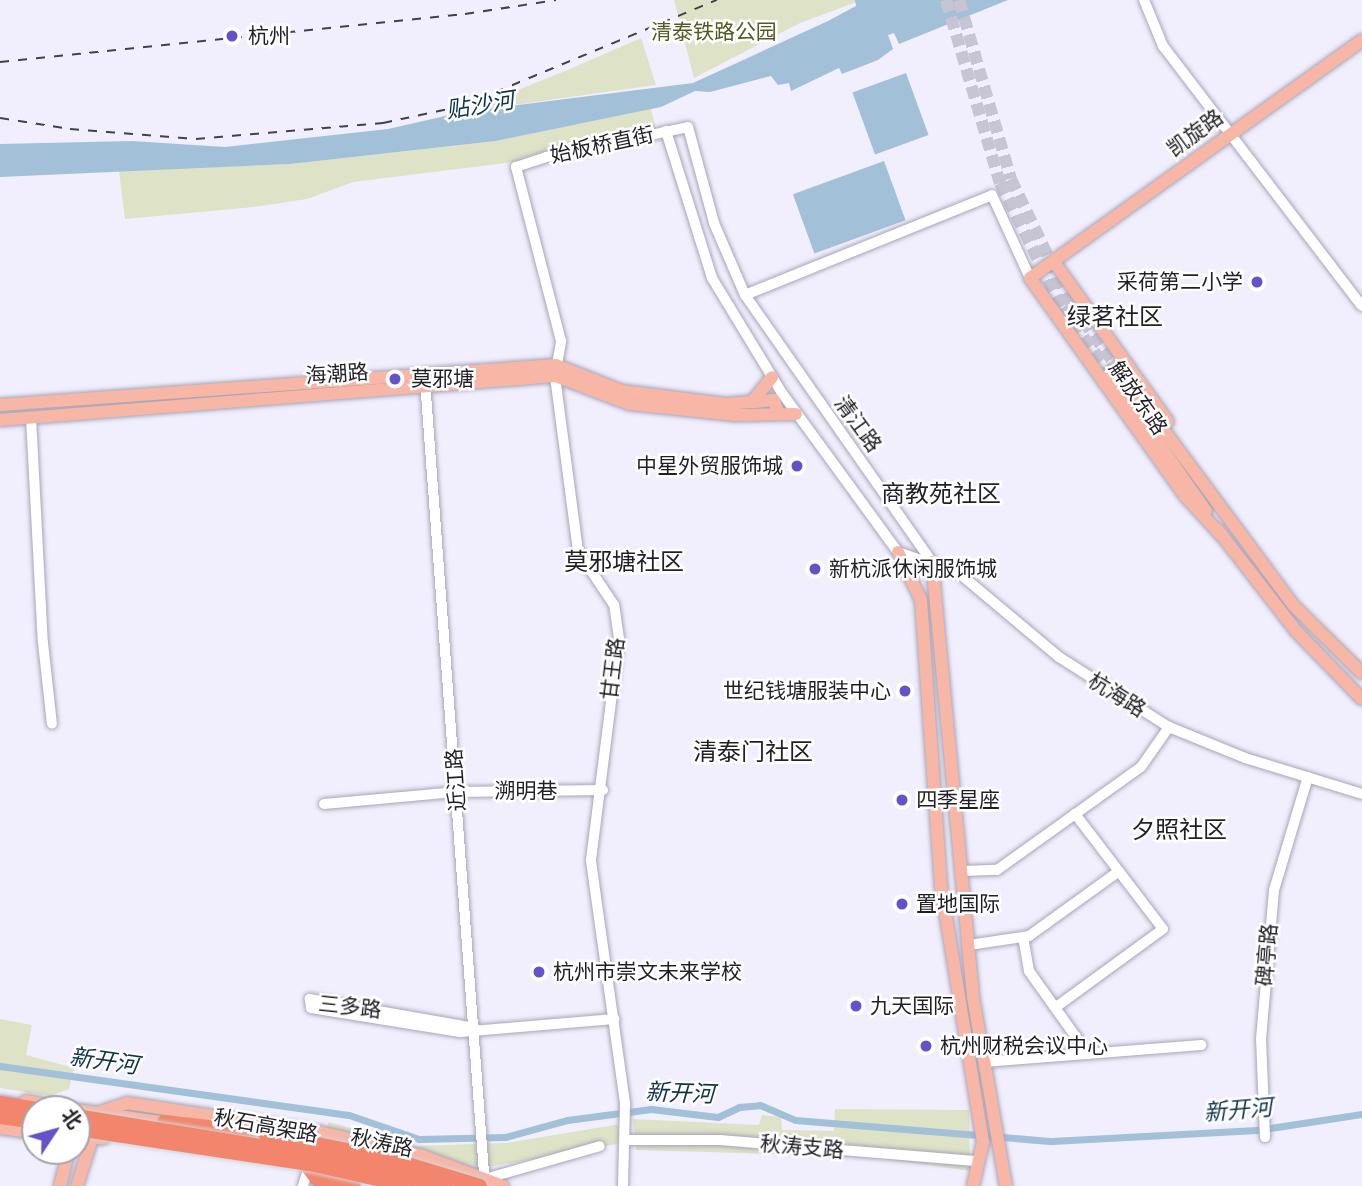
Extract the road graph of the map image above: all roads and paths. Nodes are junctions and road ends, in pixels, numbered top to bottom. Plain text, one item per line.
1 (1144, 0) edge
2 (1362, 40) edge
3 (688, 127) joint
4 (666, 131) junction
5 (1230, 131) junction
6 (516, 167) joint
7 (1054, 262) junction
8 (1030, 278) junction
9 (745, 295) junction
10 (1362, 306) edge
11 (556, 371) junction
12 (772, 377) junction
13 (425, 380) junction
14 (752, 402) junction
15 (0, 405) edge
16 (778, 412) junction
17 (796, 414) junction
18 (31, 417) junction
19 (0, 420) edge
20 (1233, 526) junction
21 (1221, 535) junction
22 (898, 552) junction
23 (932, 562) junction
24 (1357, 660) edge
25 (1362, 673) edge
26 (1362, 699) edge
27 (52, 724) dead end
28 (1170, 727) junction
29 (1308, 777) junction
30 (603, 790) junction
31 (457, 792) junction
32 (1362, 794) edge
33 (324, 804) dead end
34 (1075, 814) junction
35 (963, 871) junction
36 (1119, 872) junction
37 (1023, 937) junction
38 (969, 945) junction
39 (1055, 1007) junction
40 (614, 1019) junction
41 (475, 1028) junction
42 (1201, 1045) dead end
43 (1088, 1054) junction
44 (984, 1062) junction
45 (0, 1097) edge
46 (984, 1098) junction
47 (21, 1101) edge
48 (0, 1103) edge
49 (21, 1106) edge
50 (91, 1112) edge
51 (100, 1112) junction
52 (0, 1116) edge
53 (91, 1116) edge
54 (21, 1120) edge
55 (164, 1122) junction
56 (0, 1128) edge
57 (21, 1131) edge
58 (91, 1131) edge
59 (319, 1132) junction
60 (92, 1138) junction
61 (1265, 1138) dead end
62 (627, 1140) junction
63 (600, 1146) dead end
64 (314, 1148) junction
65 (978, 1161) junction
66 (65, 1165) edge
67 (308, 1167) junction
68 (484, 1183) edge
69 (60, 1186) edge
70 (77, 1186) edge
71 (303, 1186) edge
72 (353, 1186) edge
73 (410, 1186) edge
74 (446, 1186) edge
75 (470, 1186) edge
76 (503, 1186) edge
77 (623, 1186) edge
78 (973, 1186) edge
79 (1006, 1186) edge

1 - 5 street
2 - 5 main road, 凯旋路
3 - 4 street, 始板桥直街
3 - 9 street, 清江路
4 - 6 street, 始板桥直街
4 - 12 street, 清江路
5 - 7 main road, 凯旋路
5 - 10 street
6 - 11 street, 甘王路
7 - 8 main road, 凯旋路
7 - 20 main road, 解放东路
8 - 9 street
8 - 21 main road, 解放东路
9 - 23 street, 清江路
11 - 13 main road, 海潮路
11 - 14 main road, 海潮路
11 - 16 main road, 海潮路
11 - 30 street, 甘王路
12 - 14 main road
12 - 17 street, 清江路
13 - 15 main road, 海潮路
13 - 18 main road, 海潮路
13 - 31 street, 近江路
14 - 16 main road
16 - 17 main road, 海潮路
17 - 22 street, 清江路
18 - 19 main road, 海潮路
18 - 27 street
20 - 21 main road, 解放东路
20 - 24 main road, 解放东路
21 - 26 main road, 解放东路
22 - 23 street, 杭海路
22 - 46 main road, 清江路
23 - 28 street, 杭海路
23 - 35 main road, 清江路
24 - 25 main road, 解放东路
28 - 29 street, 杭海路
28 - 34 street
29 - 32 street, 杭海路
29 - 61 street, 碑亭路
30 - 31 street, 溯明巷
30 - 40 street, 甘王路
31 - 33 street, 溯明巷
31 - 41 street, 近江路
34 - 35 street
34 - 36 street
35 - 38 main road, 清江路
36 - 37 street
36 - 39 street
37 - 38 street
37 - 39 street
38 - 44 main road, 清江路
39 - 43 street
40 - 41 street, 三多路
40 - 62 street, 甘王路
41 - 41 street, 三多路
41 - 68 street, 近江路
42 - 43 street
43 - 44 street
44 - 46 main road, 清江路
45 - 47 main road, 秋涛路
46 - 65 main road
46 - 79 main road
48 - 49 highway
50 - 51 main road, 秋涛路
51 - 55 main road, 秋涛路
51 - 59 main road
51 - 60 main road
52 - 54 highway
53 - 74 highway, 秋石高架路, bridge
55 - 64 main road, 秋涛路
55 - 68 highway, bridge
56 - 57 main road
58 - 73 highway, 秋石高架路, bridge
59 - 64 street
59 - 68 main road
60 - 67 main road, 秋涛路
60 - 70 main road
62 - 65 street, 秋涛支路
62 - 77 street, 甘王路
63 - 68 street
64 - 67 street
64 - 75 main road, 秋涛路
65 - 78 main road
66 - 69 main road
67 - 71 street
67 - 72 highway
67 - 73 main road, 秋涛路
68 - 76 main road

